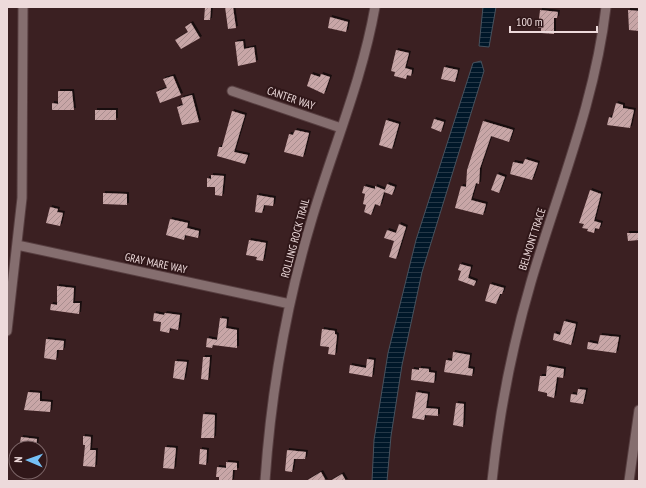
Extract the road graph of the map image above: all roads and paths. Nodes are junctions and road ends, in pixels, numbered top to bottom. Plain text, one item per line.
1 (24, 7) edge
2 (375, 7) edge
3 (606, 7) edge
4 (232, 91) dead end
5 (341, 128) junction
6 (17, 245) junction
7 (290, 304) junction
8 (7, 331) edge
9 (639, 410) edge
10 (264, 481) edge
11 (492, 481) edge
12 (629, 481) edge

1 - 6 street
2 - 5 street, ROLLING ROCK TRAIL
3 - 11 street, BELMONT TRACE
4 - 5 street, CANTER WAY
5 - 7 street, ROLLING ROCK TRAIL
6 - 7 street, GRAY MARE WAY
6 - 8 street
7 - 10 street, ROLLING ROCK TRAIL
9 - 12 street

